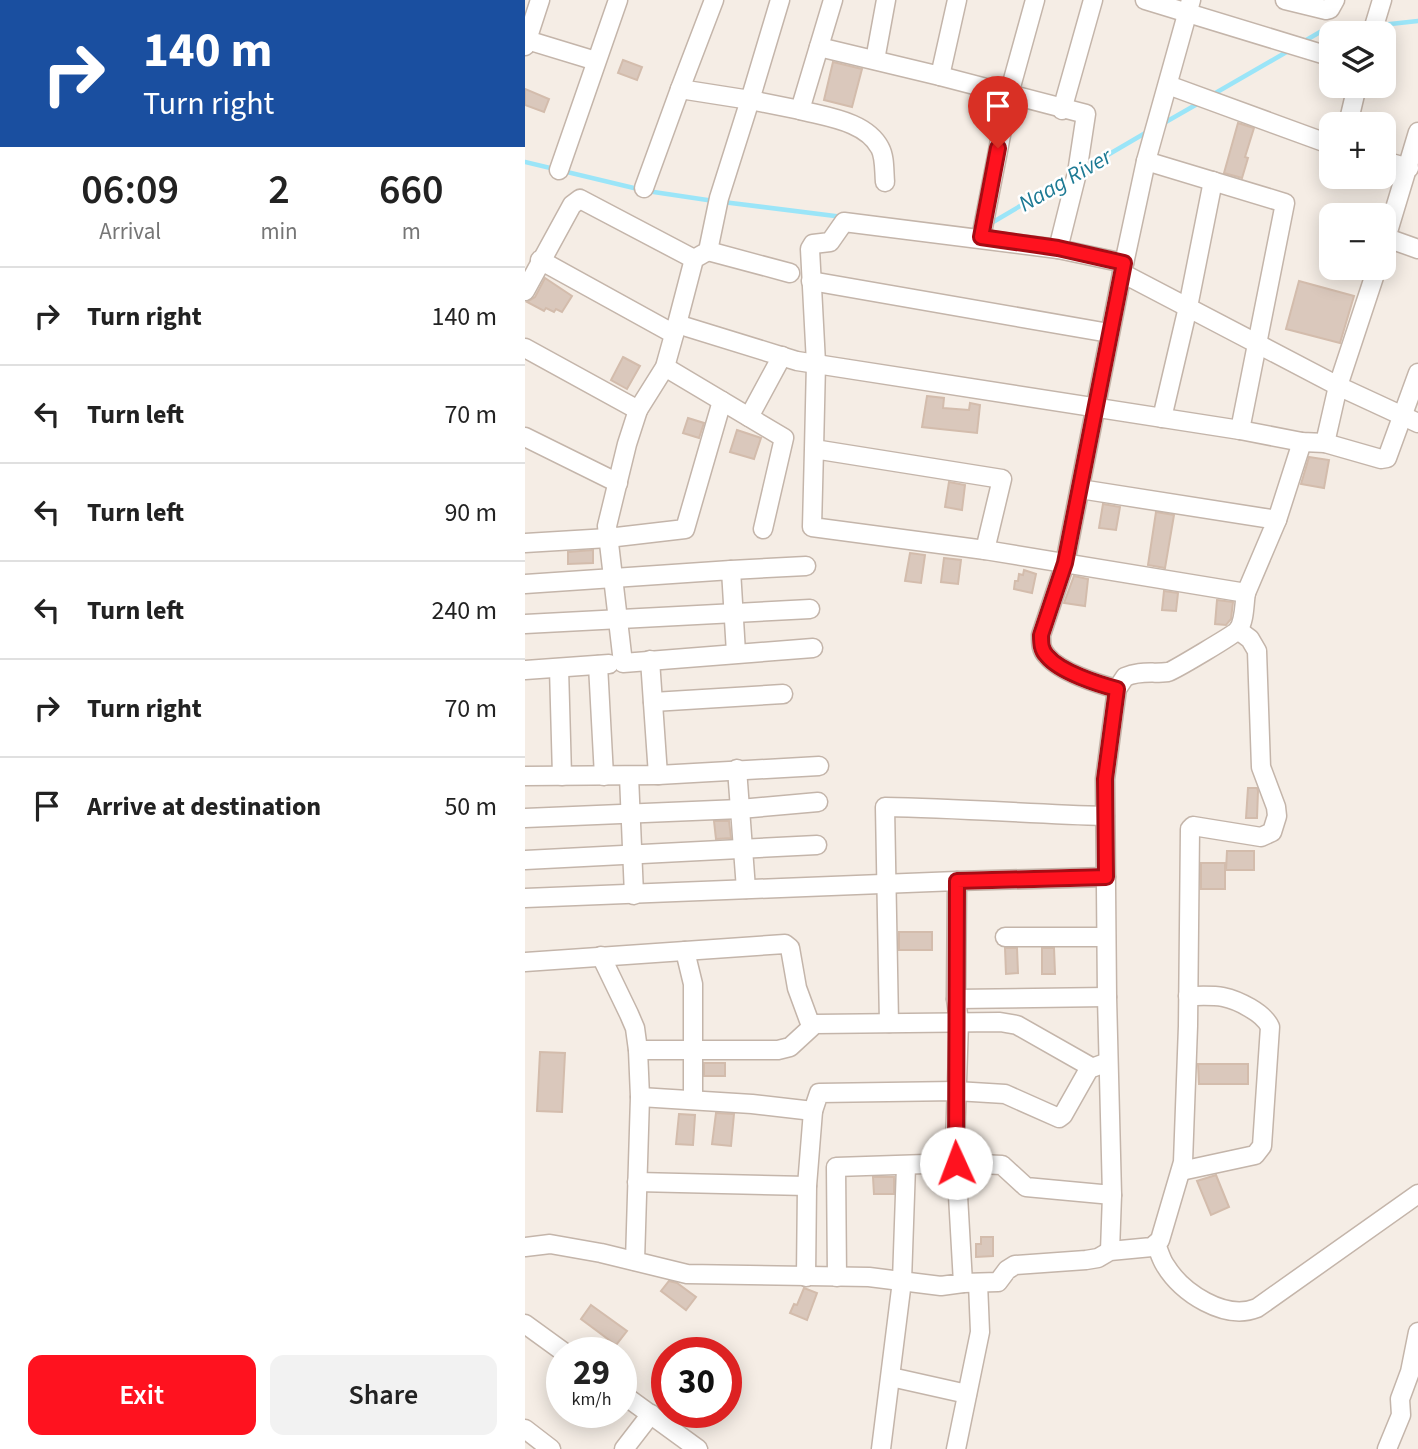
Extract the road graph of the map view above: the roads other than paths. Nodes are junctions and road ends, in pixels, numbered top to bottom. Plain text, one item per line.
1 (540, 0) edge
2 (618, 0) edge
3 (714, 0) edge
4 (780, 0) edge
5 (833, 0) edge
6 (886, 0) edge
7 (957, 0) edge
8 (1035, 0) edge
9 (1093, 0) edge
10 (1145, 0) edge
11 (1285, 0) edge
12 (1335, 0) edge
13 (1382, 0) edge
14 (1189, 6) edge
15 (1376, 21) edge
16 (526, 43) edge
17 (819, 47) junction
18 (1319, 52) edge
19 (875, 60) junction
20 (596, 61) junction
21 (940, 76) junction
22 (1168, 85) junction
23 (680, 89) junction
24 (1009, 94) junction
25 (750, 100) junction
26 (800, 110) junction
27 (1062, 110) junction
28 (1418, 132) edge
29 (1319, 140) edge
30 (1146, 161) junction
31 (1396, 164) edge
32 (1409, 168) junction
33 (559, 170) dead end
34 (1213, 181) junction
35 (885, 182) dead end
36 (644, 188) dead end
37 (1396, 208) edge
38 (981, 237) junction
39 (1396, 244) edge
40 (1058, 248) junction
41 (1418, 249) edge
42 (701, 255) junction
43 (540, 260) junction
44 (1123, 268) junction
45 (790, 273) dead end
46 (1373, 280) edge
47 (811, 281) junction
48 (525, 291) edge
49 (1188, 307) junction
50 (675, 329) junction
51 (1109, 333) junction
52 (1258, 343) junction
53 (525, 348) edge
54 (782, 356) junction
55 (816, 363) junction
56 (665, 367) junction
57 (1418, 373) edge
58 (1338, 386) junction
59 (722, 401) junction
60 (1094, 408) junction
61 (638, 410) junction
62 (749, 418) junction
63 (1162, 418) junction
64 (1411, 419) edge
65 (1240, 430) junction
66 (525, 437) edge
67 (1302, 442) junction
68 (1325, 443) junction
69 (814, 449) junction
70 (618, 483) junction
71 (1080, 489) junction
72 (1277, 520) junction
73 (763, 529) dead end
74 (608, 538) junction
75 (525, 542) edge
76 (985, 550) junction
77 (1065, 563) junction
78 (806, 566) dead end
79 (731, 570) junction
80 (613, 577) junction
81 (525, 584) edge
82 (1246, 593) junction
83 (810, 609) dead end
84 (733, 613) junction
85 (618, 620) junction
86 (525, 624) edge
87 (1238, 630) junction
88 (813, 648) dead end
89 (736, 653) junction
90 (650, 660) junction
91 (623, 663) junction
92 (599, 665) junction
93 (559, 668) junction
94 (525, 670) edge
95 (1117, 689) junction
96 (783, 694) dead end
97 (653, 702) junction
98 (819, 766) dead end
99 (737, 769) junction
100 (658, 775) junction
101 (525, 776) edge
102 (562, 776) junction
103 (604, 776) junction
104 (629, 776) junction
105 (818, 802) dead end
106 (740, 809) junction
107 (630, 814) junction
108 (1105, 816) junction
109 (525, 818) edge
110 (817, 845) dead end
111 (742, 848) junction
112 (631, 854) junction
113 (525, 860) edge
114 (1106, 877) junction
115 (957, 881) junction
116 (885, 883) junction
117 (745, 889) junction
118 (634, 895) junction
119 (525, 898) edge
120 (1005, 937) dead end
121 (1106, 937) junction
122 (685, 951) junction
123 (601, 956) junction
124 (525, 962) edge
125 (1188, 996) junction
126 (1107, 997) junction
127 (957, 999) junction
128 (1000, 999) junction
129 (958, 1022) junction
130 (1000, 1022) junction
131 (889, 1023) junction
132 (818, 1024) junction
133 (695, 1049) junction
134 (638, 1050) junction
135 (1100, 1065) junction
136 (956, 1091) junction
137 (640, 1097) junction
138 (693, 1100) junction
139 (813, 1111) junction
140 (956, 1163) junction
141 (906, 1166) junction
142 (1181, 1171) junction
143 (637, 1182) junction
144 (807, 1185) junction
145 (1418, 1194) edge
146 (1112, 1195) junction
147 (1156, 1244) junction
148 (525, 1247) edge
149 (1110, 1251) junction
150 (635, 1261) junction
151 (806, 1276) junction
152 (837, 1277) junction
153 (902, 1281) junction
154 (971, 1283) junction
155 (525, 1324) edge
156 (1418, 1332) edge
157 (546, 1339) edge
158 (891, 1377) junction
159 (967, 1394) junction
160 (637, 1404) edge
161 (651, 1414) joint
162 (670, 1428) edge
163 (525, 1429) edge
164 (551, 1449) edge
165 (624, 1449) edge
166 (698, 1449) edge
167 (881, 1449) edge
168 (956, 1449) edge
169 (1387, 1449) edge

1 - 16 street
2 - 20 street
3 - 23 street
4 - 25 street
5 - 17 street
6 - 19 street
7 - 21 street
8 - 24 street
9 - 27 street
10 - 14 street
11 - 12 street
13 - 15 street
14 - 18 street
14 - 22 street
16 - 20 street
17 - 19 street
17 - 26 street
19 - 21 street
20 - 33 street
21 - 24 street
22 - 29 street
22 - 30 street
23 - 25 street
23 - 36 street
24 - 27 street
24 - 38 street
25 - 26 street
25 - 42 street
26 - 35 street
27 - 40 street
28 - 32 street
30 - 34 street
30 - 44 street
31 - 32 street
32 - 37 street
34 - 49 street
34 - 52 street
38 - 40 street
38 - 47 street
39 - 41 street
40 - 44 street
42 - 43 street
42 - 45 street
42 - 50 street
43 - 48 street
43 - 50 street
44 - 49 street
44 - 51 street
46 - 58 street
47 - 51 street
47 - 55 street
49 - 52 street
49 - 63 street
50 - 54 street
50 - 56 street
51 - 60 street
52 - 58 street
52 - 65 street
53 - 61 street
54 - 55 street
54 - 62 street
55 - 60 street
55 - 69 street
56 - 59 street
56 - 61 street
57 - 64 street
58 - 64 street
58 - 68 street
59 - 62 street
59 - 74 street
60 - 63 street
60 - 71 street
61 - 70 street
62 - 73 street
63 - 65 street
64 - 68 street
65 - 67 street
66 - 70 street
67 - 68 street
67 - 72 street
69 - 76 street
69 - 76 street
70 - 74 street
71 - 72 street
71 - 77 street
72 - 82 street
74 - 75 street
74 - 80 street
76 - 77 street
77 - 82 street
77 - 95 street
78 - 79 street
79 - 80 street
79 - 84 street
80 - 81 street
80 - 85 street
82 - 87 street
83 - 84 street
84 - 85 street
84 - 89 street
85 - 86 street
85 - 91 street
87 - 95 street
87 - 125 street
88 - 89 street
89 - 90 street
90 - 91 street
90 - 97 street
91 - 92 street
92 - 93 street
92 - 103 street
93 - 94 street
93 - 102 street
95 - 108 street
96 - 97 street
97 - 100 street
98 - 99 street
99 - 100 street
99 - 106 street
100 - 104 street
101 - 102 street
102 - 103 street
103 - 104 street
104 - 107 street
105 - 106 street
106 - 107 street
106 - 111 street
107 - 109 street
107 - 112 street
108 - 114 street
108 - 116 street
110 - 111 street
111 - 112 street
111 - 117 street
112 - 113 street
112 - 118 street
114 - 115 street
114 - 121 street
115 - 116 street
115 - 127 street
116 - 117 street
116 - 131 street
117 - 118 street
118 - 119 street
120 - 121 street
121 - 126 street
122 - 123 street
122 - 132 street
122 - 133 street
123 - 124 street
123 - 134 street
125 - 142 street
125 - 142 street
126 - 128 street
126 - 135 street
127 - 128 street
127 - 129 street
128 - 130 street
129 - 130 street
129 - 131 street
129 - 136 street
130 - 135 street
131 - 132 street
132 - 133 street
133 - 134 street
133 - 138 street
134 - 137 street
135 - 136 street
135 - 146 street
136 - 139 street
136 - 140 street
137 - 138 street
137 - 143 street
138 - 139 street
139 - 144 street
140 - 141 street
140 - 146 street
140 - 154 street
141 - 152 street
141 - 153 street
142 - 147 street
143 - 144 street
143 - 150 street
144 - 151 street
145 - 147 street
146 - 149 street
147 - 149 street
148 - 150 street
149 - 154 street
150 - 151 street
151 - 152 street
152 - 153 street
153 - 154 street
153 - 158 street
154 - 159 street
155 - 157 street
156 - 169 street
158 - 159 street
158 - 167 street
159 - 168 street
160 - 161 street
161 - 165 street
162 - 166 street
163 - 164 street

